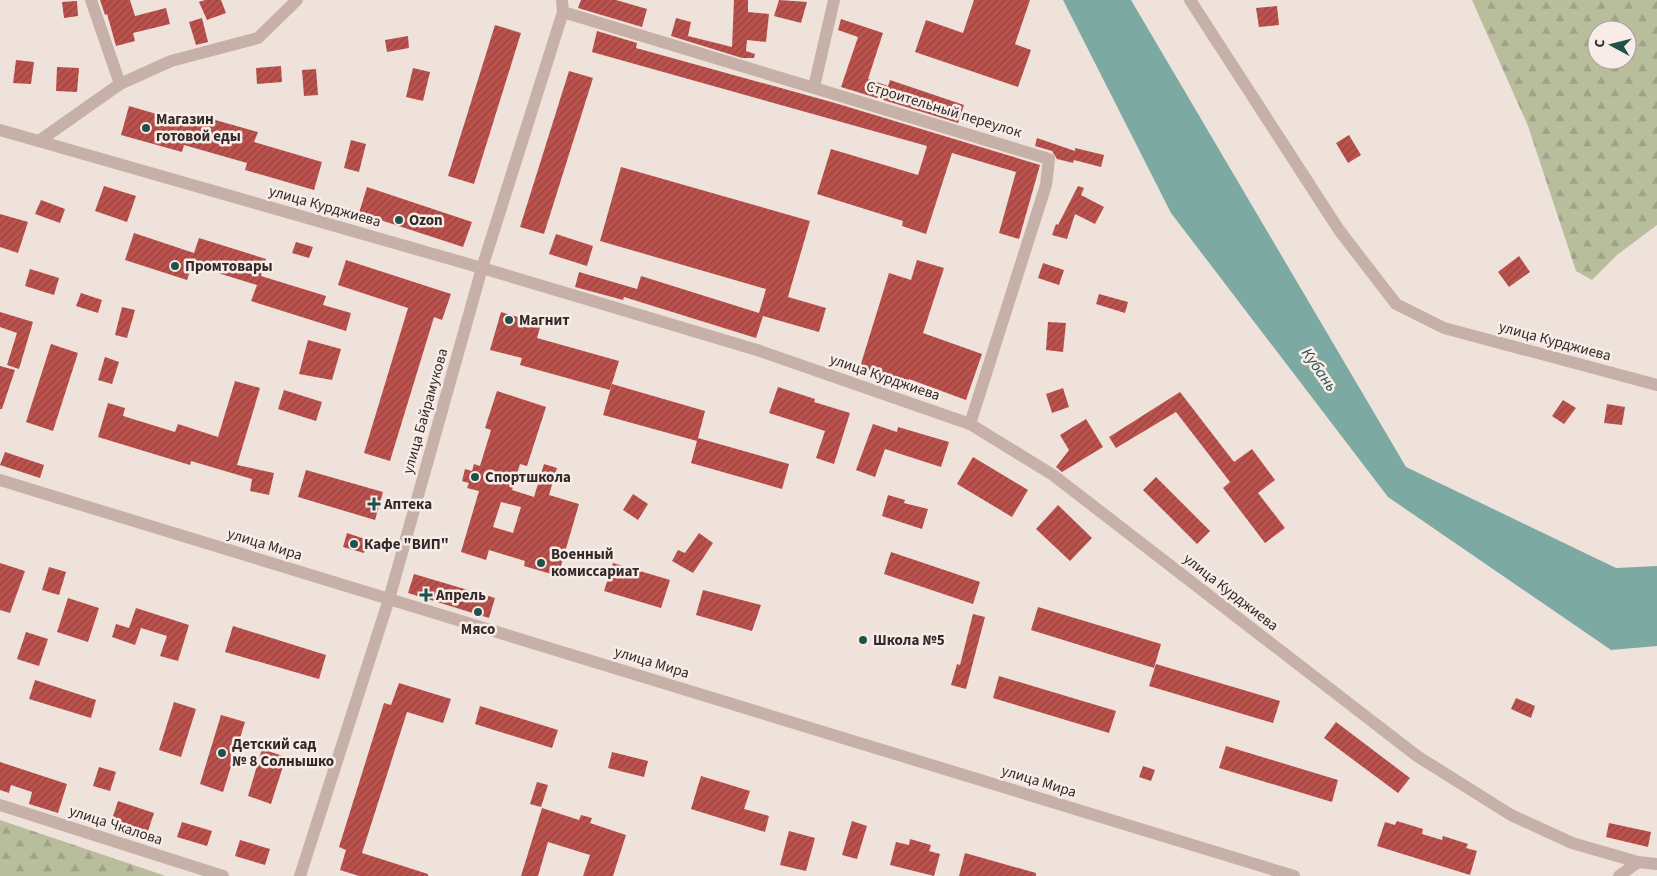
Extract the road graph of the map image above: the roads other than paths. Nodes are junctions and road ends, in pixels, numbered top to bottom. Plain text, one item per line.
1 (91, 0) edge
2 (297, 0) edge
3 (834, 0) edge
4 (1190, 0) edge
5 (562, 6) edge
6 (120, 84) junction
7 (814, 87) junction
8 (0, 130) edge
9 (39, 140) junction
10 (482, 268) junction
11 (1657, 385) edge
12 (970, 424) junction
13 (0, 480) edge
14 (389, 599) junction
15 (0, 805) edge
16 (1638, 862) junction
17 (1657, 864) edge
18 (223, 876) edge
19 (300, 876) edge
20 (1294, 876) edge
21 (1619, 876) edge

1 - 6 street
2 - 6 street
3 - 7 street
4 - 11 street, улица Курджиева
5 - 7 street, Строительный переулок
5 - 10 street, улица Байрамукова
6 - 9 street
7 - 12 street, Строительный переулок
8 - 9 street, улица Курджиева
9 - 10 street, улица Курджиева
10 - 12 street, улица Курджиева
10 - 14 street, улица Байрамукова
12 - 16 street, улица Курджиева
13 - 14 street, улица Мира
14 - 19 street, улица Байрамукова
14 - 20 street, улица Мира
15 - 18 street, улица Чкалова
16 - 17 street, улица Курджиева
16 - 21 street

